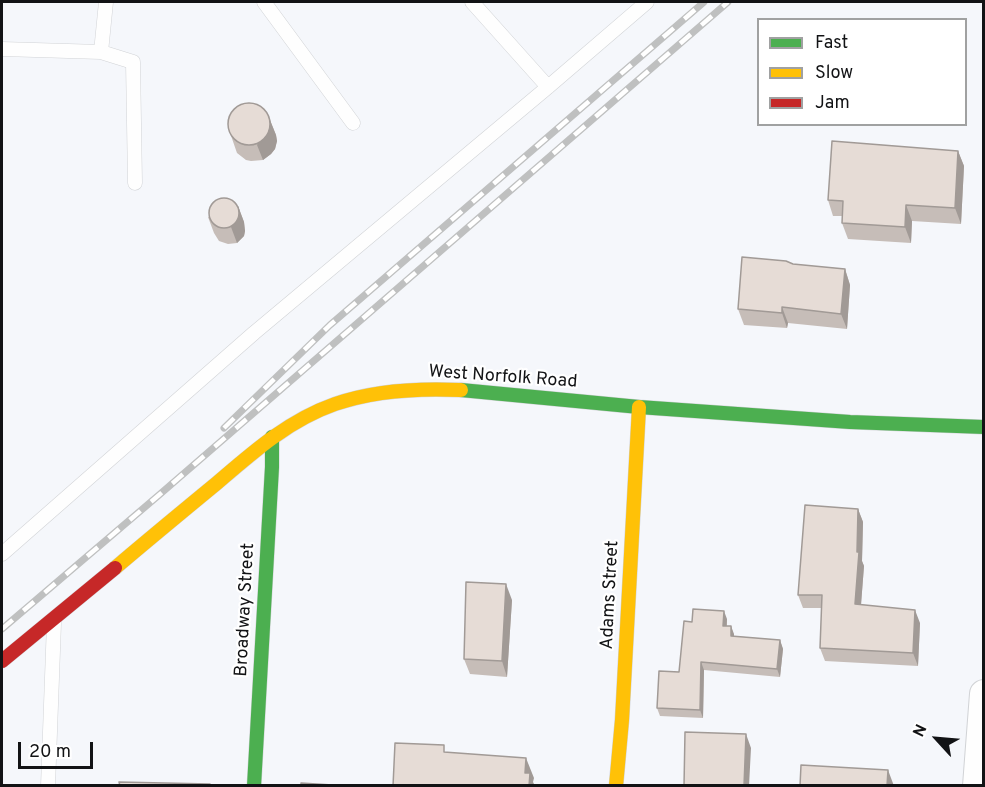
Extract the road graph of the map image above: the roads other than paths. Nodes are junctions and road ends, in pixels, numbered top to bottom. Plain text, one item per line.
1 (106, 2) edge
2 (264, 2) edge
3 (472, 2) edge
4 (647, 2) edge
5 (2, 50) edge
6 (101, 52) junction
7 (548, 87) junction
8 (353, 123) dead end
9 (135, 183) dead end
10 (639, 407) junction
11 (984, 427) edge
12 (272, 437) junction
13 (2, 554) edge
14 (54, 618) junction
15 (2, 661) edge
16 (984, 694) edge
17 (48, 786) edge
18 (254, 786) edge
19 (616, 786) edge
20 (977, 786) edge

1 - 6 lane
2 - 8 lane
3 - 7 lane
4 - 7 lane
5 - 6 lane
6 - 9 lane
7 - 13 lane
10 - 11 street, West Norfolk Road
10 - 12 street, West Norfolk Road
10 - 19 street, Adams Street
12 - 14 street, West Norfolk Road
12 - 18 street, Broadway Street
14 - 15 street, West Norfolk Road
14 - 17 lane
16 - 20 street

